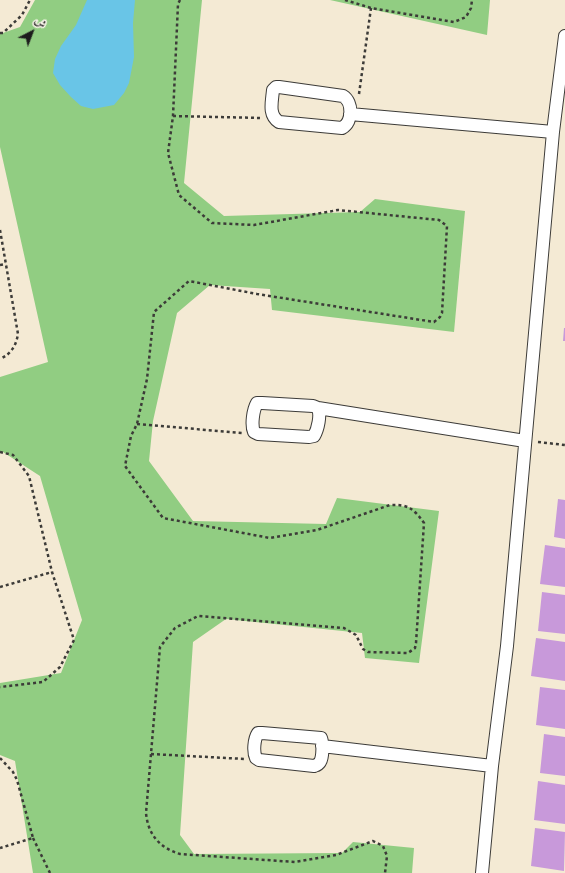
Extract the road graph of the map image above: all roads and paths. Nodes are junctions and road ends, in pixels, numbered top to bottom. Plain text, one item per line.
1 (30, 0) edge
2 (180, 0) edge
3 (345, 0) edge
4 (472, 0) edge
5 (371, 8) junction
6 (0, 33) edge
7 (565, 36) edge
8 (353, 114) junction
9 (173, 116) junction
10 (274, 119) junction
11 (553, 132) junction
12 (0, 230) edge
13 (6, 264) junction
14 (0, 265) edge
15 (0, 359) edge
16 (318, 408) junction
17 (137, 424) junction
18 (258, 434) junction
19 (525, 441) junction
20 (565, 445) edge
21 (0, 452) edge
22 (52, 572) junction
23 (0, 587) edge
24 (416, 643) dead end
25 (0, 687) edge
26 (322, 746) junction
27 (151, 754) dead end
28 (0, 758) edge
29 (259, 760) junction
30 (492, 766) junction
31 (33, 838) junction
32 (0, 848) edge
33 (50, 873) edge
34 (482, 873) edge

1 - 6 path
2 - 9 path
3 - 5 path
4 - 5 path
5 - 8 path
7 - 11 street
8 - 10 street
8 - 10 street
8 - 11 street
9 - 10 path
9 - 17 path
11 - 19 street
12 - 13 path
13 - 14 path
13 - 15 path
16 - 18 street
16 - 18 street
16 - 19 street
17 - 18 path
17 - 24 path
19 - 20 path
19 - 30 street
21 - 22 path
22 - 23 path
22 - 25 path
26 - 29 street
26 - 29 street
26 - 30 street
27 - 29 path
28 - 31 path
30 - 34 street
31 - 32 path
31 - 33 path

